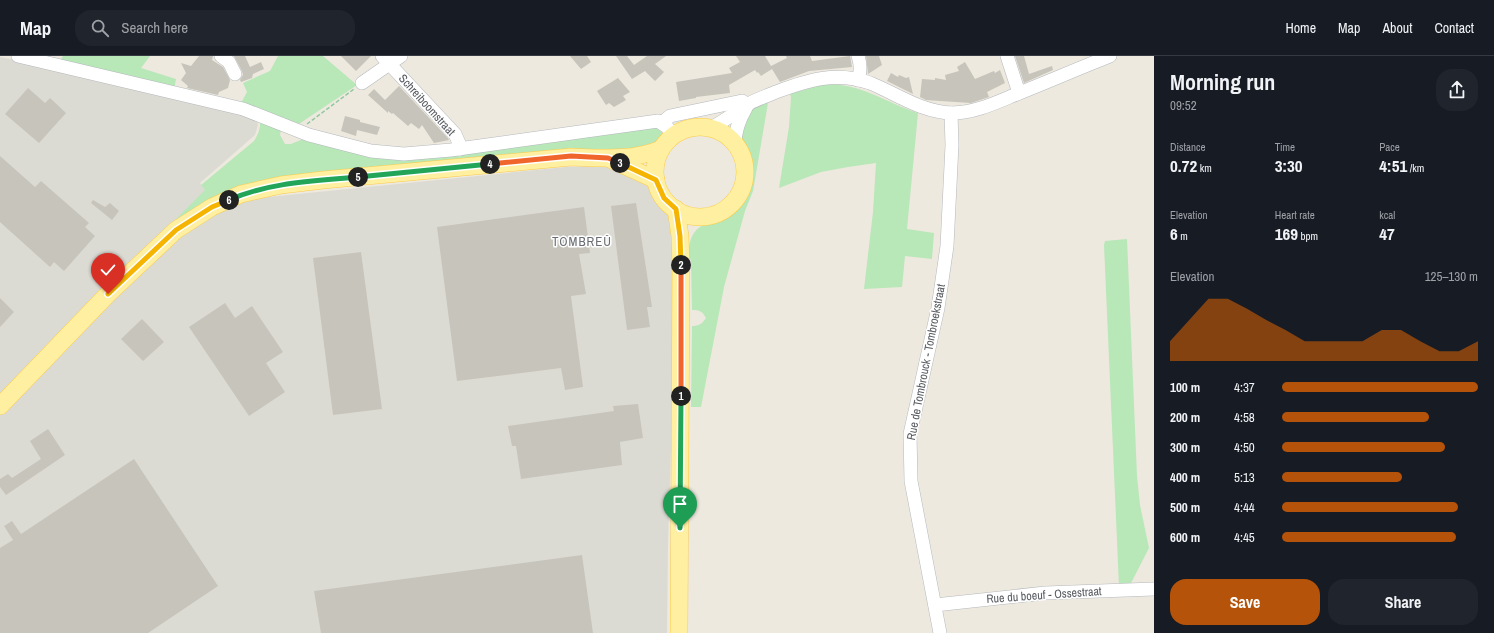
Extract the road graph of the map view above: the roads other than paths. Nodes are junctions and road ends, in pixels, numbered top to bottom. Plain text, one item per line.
1 (18, 56) edge
2 (221, 56) edge
3 (401, 56) edge
4 (858, 56) edge
5 (1007, 56) edge
6 (1110, 56) edge
7 (386, 60) edge
8 (235, 74) dead end
9 (858, 80) junction
10 (362, 83) road end
11 (1020, 93) junction
12 (748, 105) junction
13 (951, 113) junction
14 (662, 123) junction
15 (710, 128) junction
16 (674, 135) junction
17 (735, 144) junction
18 (460, 149) junction
19 (661, 149) junction
20 (608, 158) junction
21 (656, 180) junction
22 (676, 209) junction
23 (706, 216) junction
24 (682, 265) junction
25 (0, 406) edge
26 (1154, 589) edge
27 (935, 605) junction
28 (679, 633) edge
29 (940, 633) edge

1 - 18 street
2 - 8 street
3 - 7 street, Schreiboomstraat
4 - 9 street
5 - 11 street
6 - 11 street
7 - 10 street, Schreiboomstraat
7 - 18 street, Schreiboomstraat
9 - 12 street
9 - 13 street
11 - 13 street
12 - 14 street
12 - 15 street
12 - 17 street
13 - 27 street, Rue de Tombrouck - Tombroekstraat
14 - 16 street
14 - 18 street
15 - 16 main road
15 - 17 main road
16 - 19 main road
17 - 23 main road
19 - 20 main road
19 - 21 main road
20 - 21 main road
20 - 25 main road
21 - 22 main road
22 - 23 main road
22 - 24 main road
23 - 24 main road
24 - 28 main road
26 - 27 street, Rue du boeuf - Ossestraat
27 - 29 street, Rue de Tombrouck - Tombroekstraat

